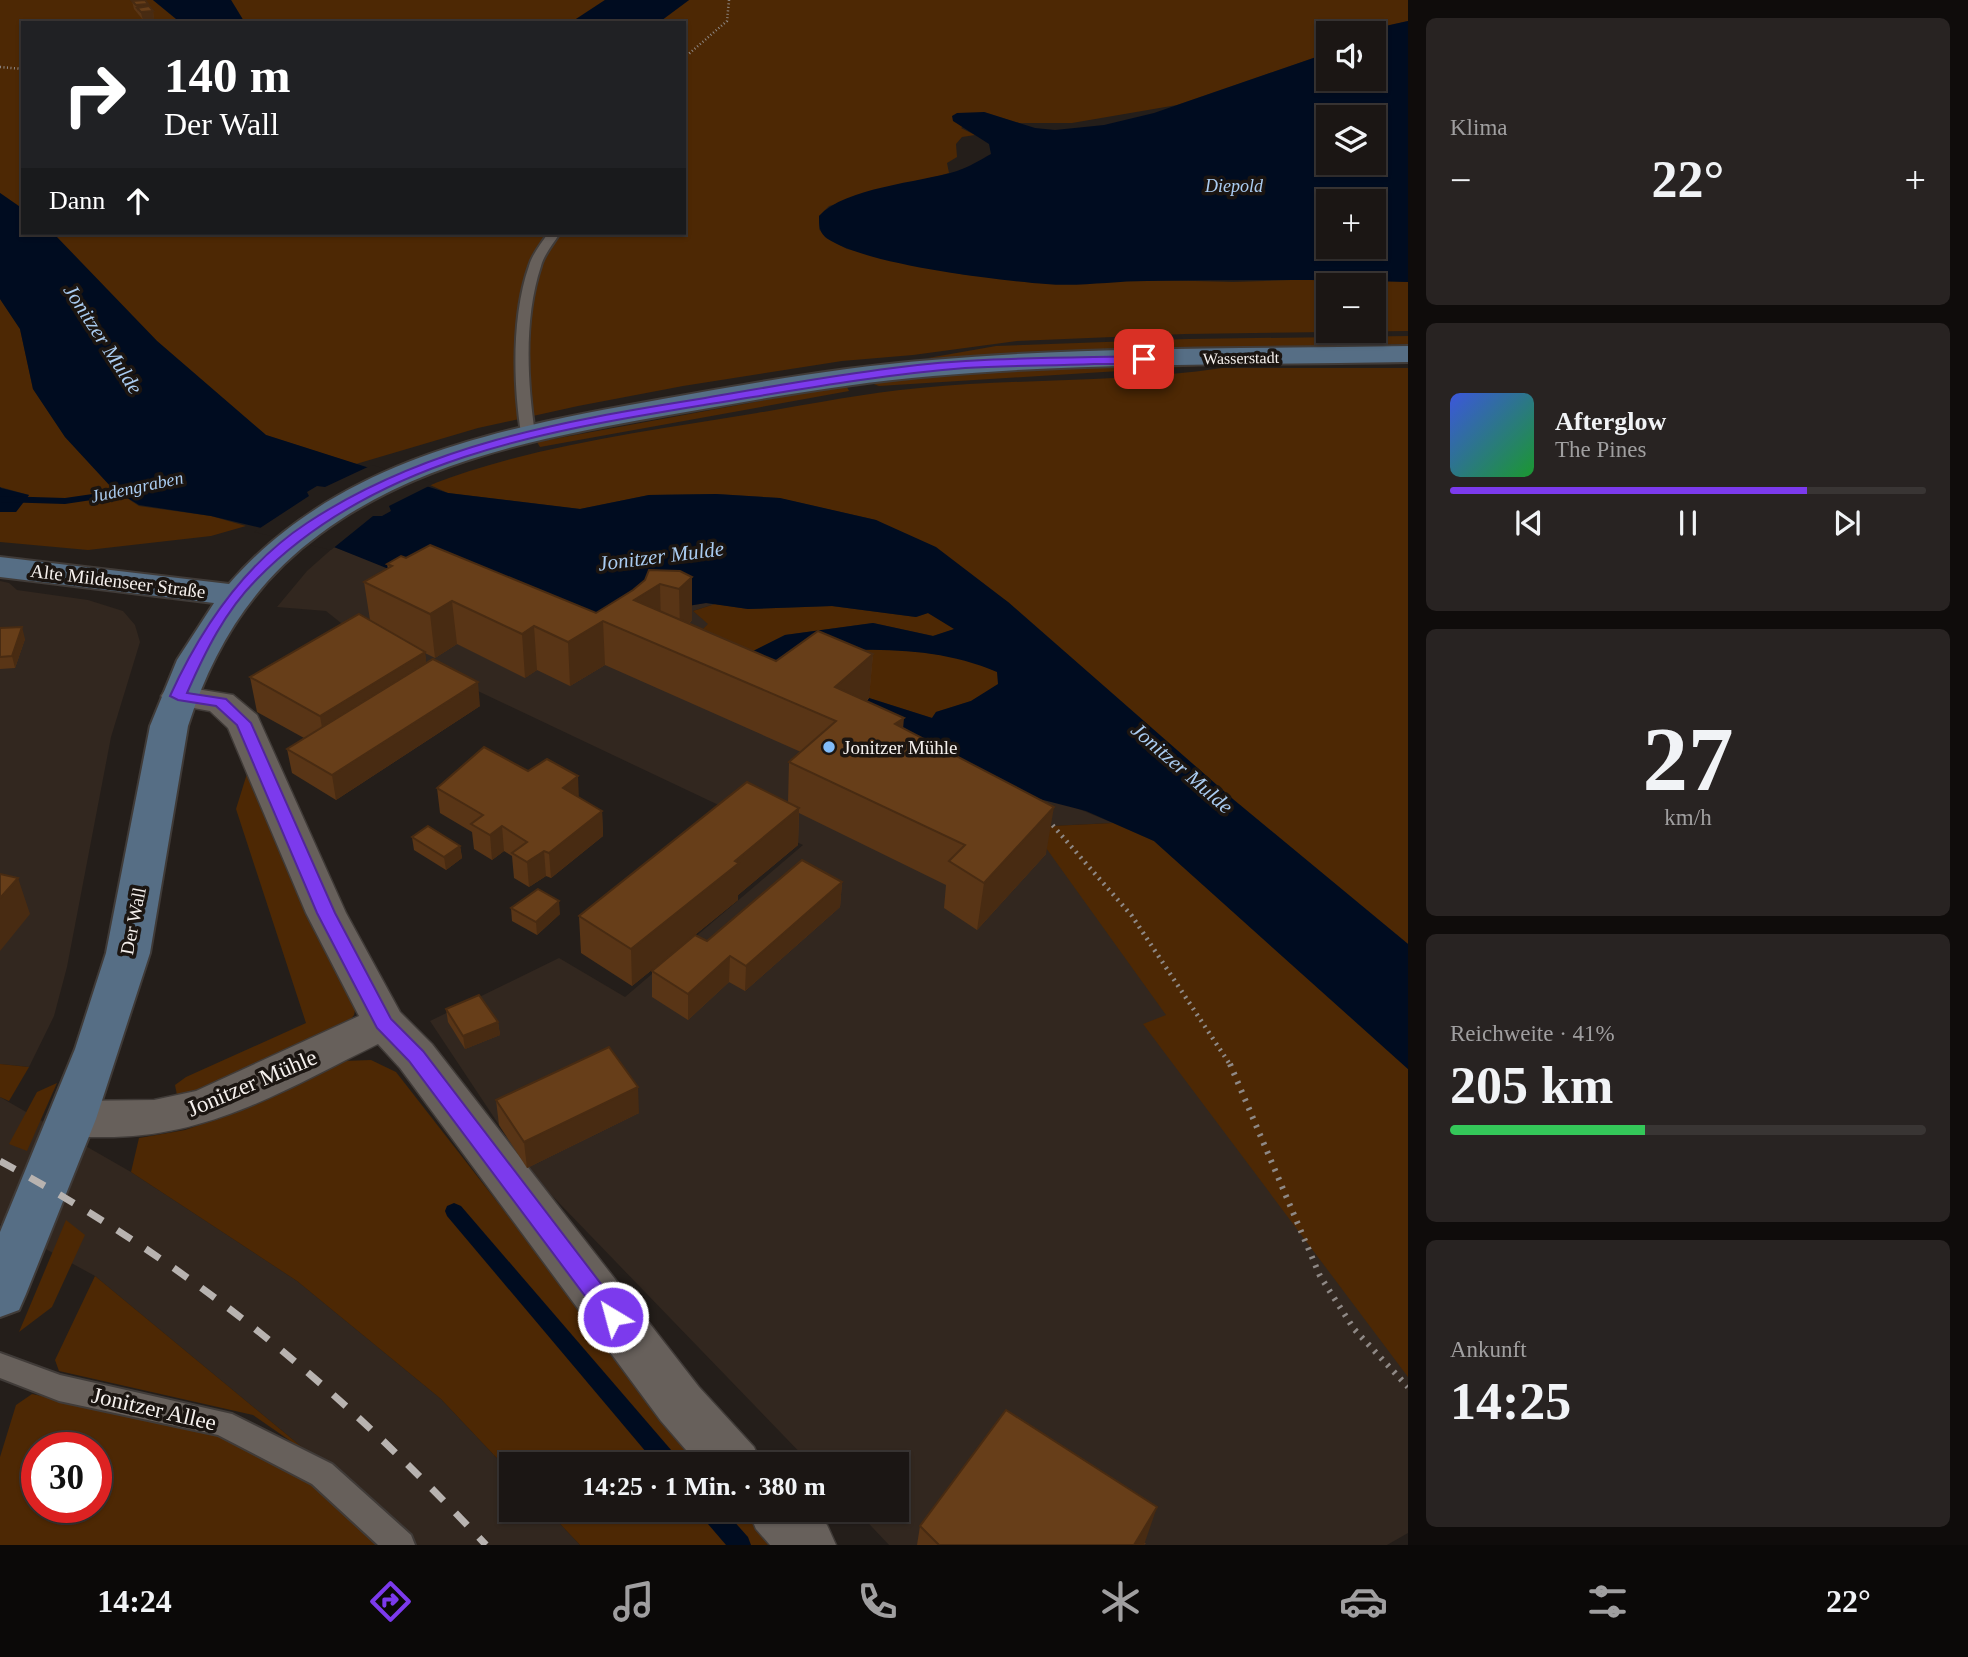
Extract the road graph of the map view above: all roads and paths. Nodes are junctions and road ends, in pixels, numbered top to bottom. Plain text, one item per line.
1 (729, 0) edge
2 (686, 56) edge
3 (0, 67) edge
4 (21, 69) edge
5 (553, 235) edge
6 (1408, 354) edge
7 (528, 433) junction
8 (269, 559) joint
9 (0, 568) edge
10 (235, 595) junction
11 (178, 696) junction
12 (1040, 811) edge
13 (384, 1023) junction
14 (72, 1119) junction
15 (0, 1294) edge
16 (0, 1366) edge
17 (1408, 1387) edge
18 (723, 1452) edge
19 (787, 1522) edge
20 (400, 1545) edge
21 (807, 1545) edge

1 - 2 path
3 - 4 path
5 - 7 lane
6 - 7 main road, Wasserstadt
7 - 8 main road, Wasserstadt
8 - 10 main road, Der Wall
9 - 10 main road, Alte Mildenseer Straße
10 - 11 main road, Der Wall
11 - 13 street
11 - 14 main road, Der Wall
12 - 17 path
13 - 14 street, Jonitzer Mühle
13 - 18 street
14 - 15 main road, Der Wall
16 - 20 lane, Jonitzer Allee
19 - 21 street

